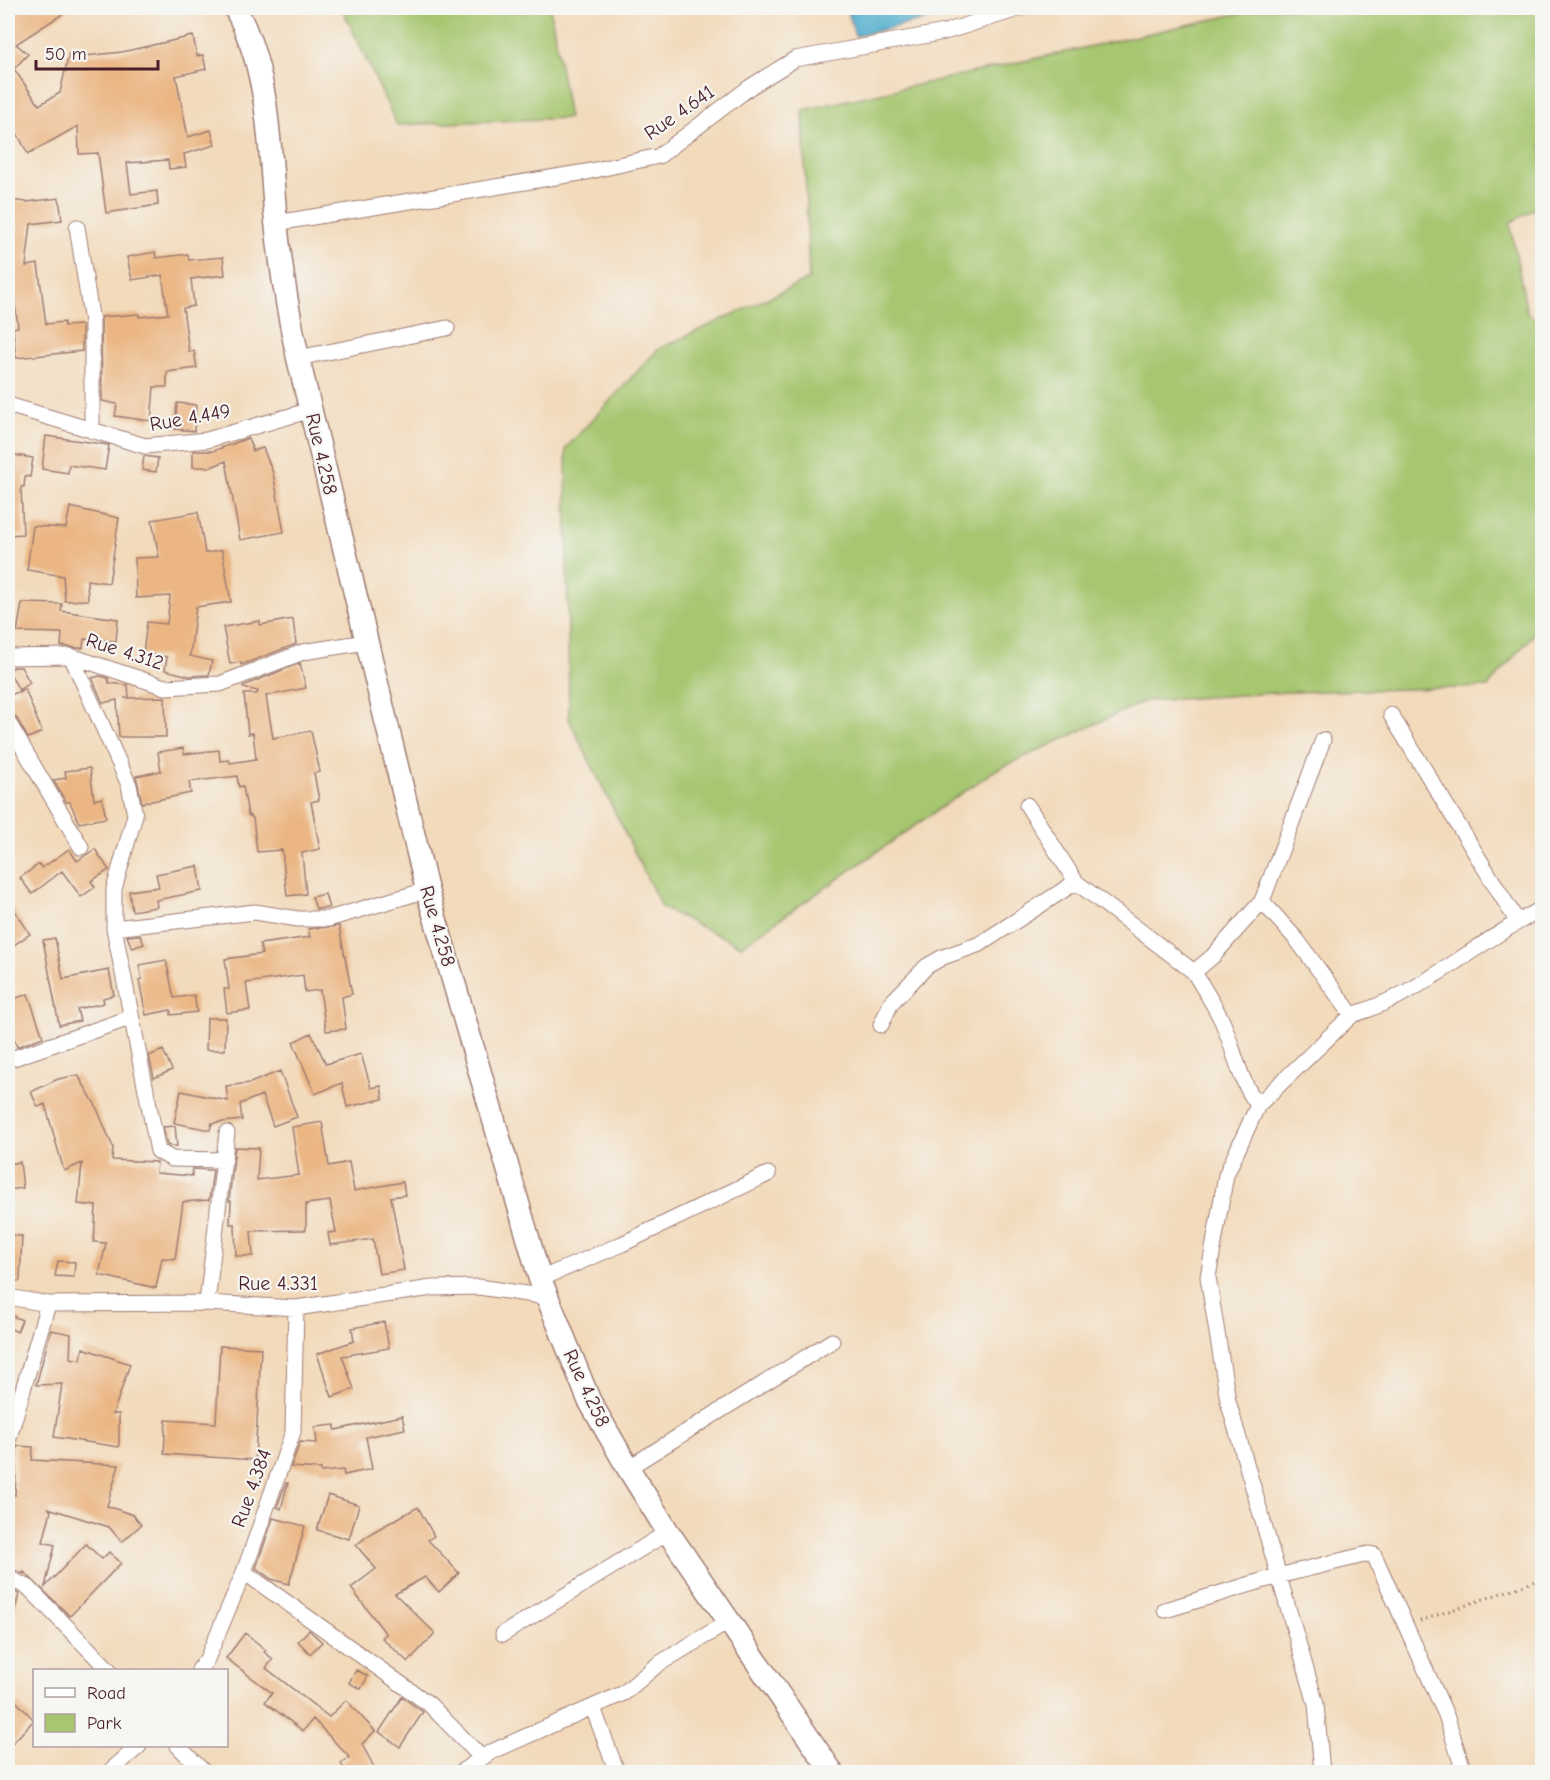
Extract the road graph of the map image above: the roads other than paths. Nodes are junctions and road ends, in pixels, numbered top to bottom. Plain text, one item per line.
1 (235, 8) edge
2 (1021, 8) edge
3 (276, 223) junction
4 (77, 227) dead end
5 (447, 327) dead end
6 (298, 358) junction
7 (8, 405) edge
8 (311, 410) junction
9 (92, 431) junction
10 (366, 642) junction
11 (71, 656) junction
12 (8, 657) edge
13 (1390, 715) dead end
14 (8, 722) edge
15 (1323, 740) dead end
16 (1027, 806) dead end
17 (81, 847) dead end
18 (1076, 882) junction
19 (427, 890) junction
20 (1262, 901) junction
21 (1542, 909) edge
22 (1517, 921) junction
23 (114, 928) junction
24 (1194, 972) junction
25 (1352, 1015) junction
26 (130, 1018) junction
27 (881, 1025) dead end
28 (8, 1060) edge
29 (1258, 1106) junction
30 (227, 1133) dead end
31 (225, 1160) junction
32 (768, 1174) dead end
33 (544, 1288) junction
34 (8, 1297) edge
35 (207, 1303) junction
36 (48, 1304) junction
37 (296, 1308) junction
38 (832, 1341) dead end
39 (8, 1441) edge
40 (628, 1468) junction
41 (668, 1533) junction
42 (244, 1572) junction
43 (1278, 1576) junction
44 (8, 1578) edge
45 (1165, 1610) dead end
46 (728, 1622) junction
47 (503, 1634) dead end
48 (107, 1669) edge
49 (200, 1669) edge
50 (593, 1708) junction
51 (138, 1747) edge
52 (179, 1747) edge
53 (482, 1758) junction
54 (110, 1773) edge
55 (204, 1773) edge
56 (461, 1773) edge
57 (617, 1773) edge
58 (832, 1773) edge
59 (1322, 1773) edge
60 (1464, 1773) edge

1 - 3 highway, Rue 4.258
2 - 3 street, Rue 4.641
3 - 6 highway, Rue 4.258
4 - 9 street
5 - 6 street
6 - 8 highway, Rue 4.258
7 - 9 street, Rue 4.449
8 - 9 street, Rue 4.449
8 - 10 highway, Rue 4.258
10 - 11 street, Rue 4.312
10 - 19 highway, Rue 4.258
11 - 12 street, Rue 4.312
11 - 23 street
13 - 22 street
14 - 17 street
15 - 20 street
16 - 18 street
18 - 24 street
18 - 27 street
19 - 23 street
19 - 33 highway, Rue 4.258
20 - 24 street
20 - 25 street
21 - 22 street
22 - 25 street
23 - 26 street
24 - 29 street
25 - 29 street
26 - 28 street
26 - 31 street
29 - 43 street
30 - 31 street
31 - 35 street
32 - 33 street
33 - 37 street, Rue 4.331
33 - 40 highway, Rue 4.258
34 - 36 street, Rue 4.331
35 - 36 street, Rue 4.331
35 - 37 street, Rue 4.331
36 - 39 street
37 - 42 street, Rue 4.384
38 - 40 street
40 - 41 highway, Rue 4.258
41 - 46 highway, Rue 4.258
41 - 47 street
42 - 49 street, Rue 4.384
42 - 53 street
43 - 45 street
43 - 59 street
43 - 60 street
44 - 48 street
46 - 50 street
46 - 58 highway, Rue 4.258
50 - 53 street
50 - 57 street
51 - 54 street
52 - 55 street
53 - 56 street

